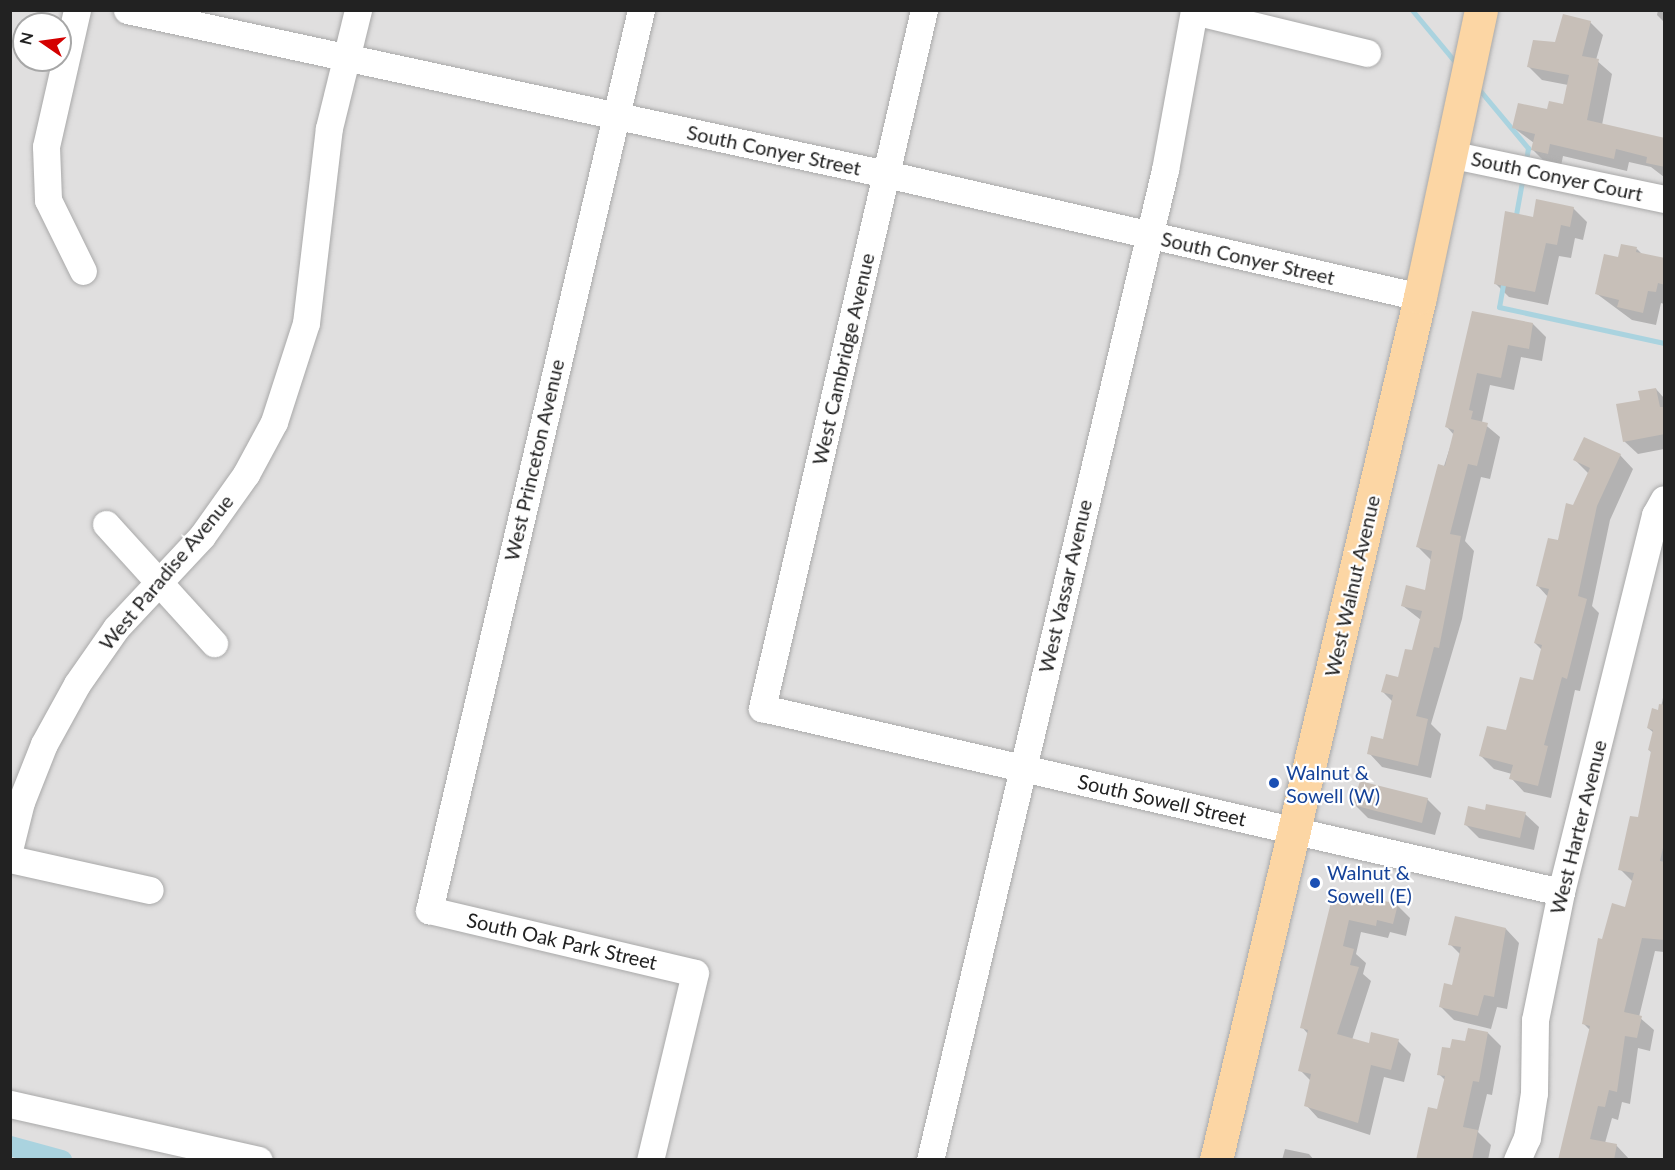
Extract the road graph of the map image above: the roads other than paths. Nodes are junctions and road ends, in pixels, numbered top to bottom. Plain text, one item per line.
1 (77, 10) edge
2 (127, 10) edge
3 (358, 10) edge
4 (641, 10) edge
5 (924, 10) edge
6 (1481, 10) edge
7 (1194, 11) edge
8 (1367, 53) dead end
9 (347, 57) junction
10 (615, 116) junction
11 (1449, 154) junction
12 (886, 174) junction
13 (1665, 199) edge
14 (1149, 235) junction
15 (83, 271) dead end
16 (1420, 297) junction
17 (1665, 499) edge
18 (106, 524) dead end
19 (159, 582) junction
20 (214, 643) dead end
21 (762, 708) joint
22 (1022, 769) junction
23 (1295, 830) junction
24 (10, 846) edge
25 (10, 859) edge
26 (150, 890) dead end
27 (1561, 892) junction
28 (429, 910) joint
29 (10, 1104) edge
30 (215, 1154) edge
31 (260, 1160) edge
32 (650, 1160) edge
33 (930, 1160) edge
34 (1216, 1160) edge
35 (1518, 1160) edge

1 - 15 street
2 - 9 street, South Conyer Street
3 - 9 street, West Paradise Avenue
4 - 10 street, West Princeton Avenue
5 - 12 street, West Cambridge Avenue
6 - 11 main road, West Walnut Avenue
7 - 8 street
7 - 14 street, West Vassar Avenue
9 - 10 street, South Conyer Street
9 - 19 street, West Paradise Avenue
10 - 12 street, South Conyer Street
10 - 28 street, West Princeton Avenue
11 - 13 street, South Conyer Court
11 - 16 main road, West Walnut Avenue
12 - 14 street, South Conyer Street
12 - 21 street, West Cambridge Avenue
14 - 16 street, South Conyer Street
14 - 22 street, West Vassar Avenue
16 - 23 main road, West Walnut Avenue
17 - 27 street, West Harter Avenue
18 - 19 street
19 - 20 street
19 - 24 street, West Paradise Avenue
21 - 22 street, South Sowell Street
22 - 23 street, South Sowell Street
22 - 33 street, West Vassar Avenue
23 - 27 street, South Sowell Street
23 - 34 main road, West Walnut Avenue
25 - 26 street
27 - 35 street, West Harter Avenue
28 - 32 street, South Oak Park Street
29 - 30 street
30 - 31 street

